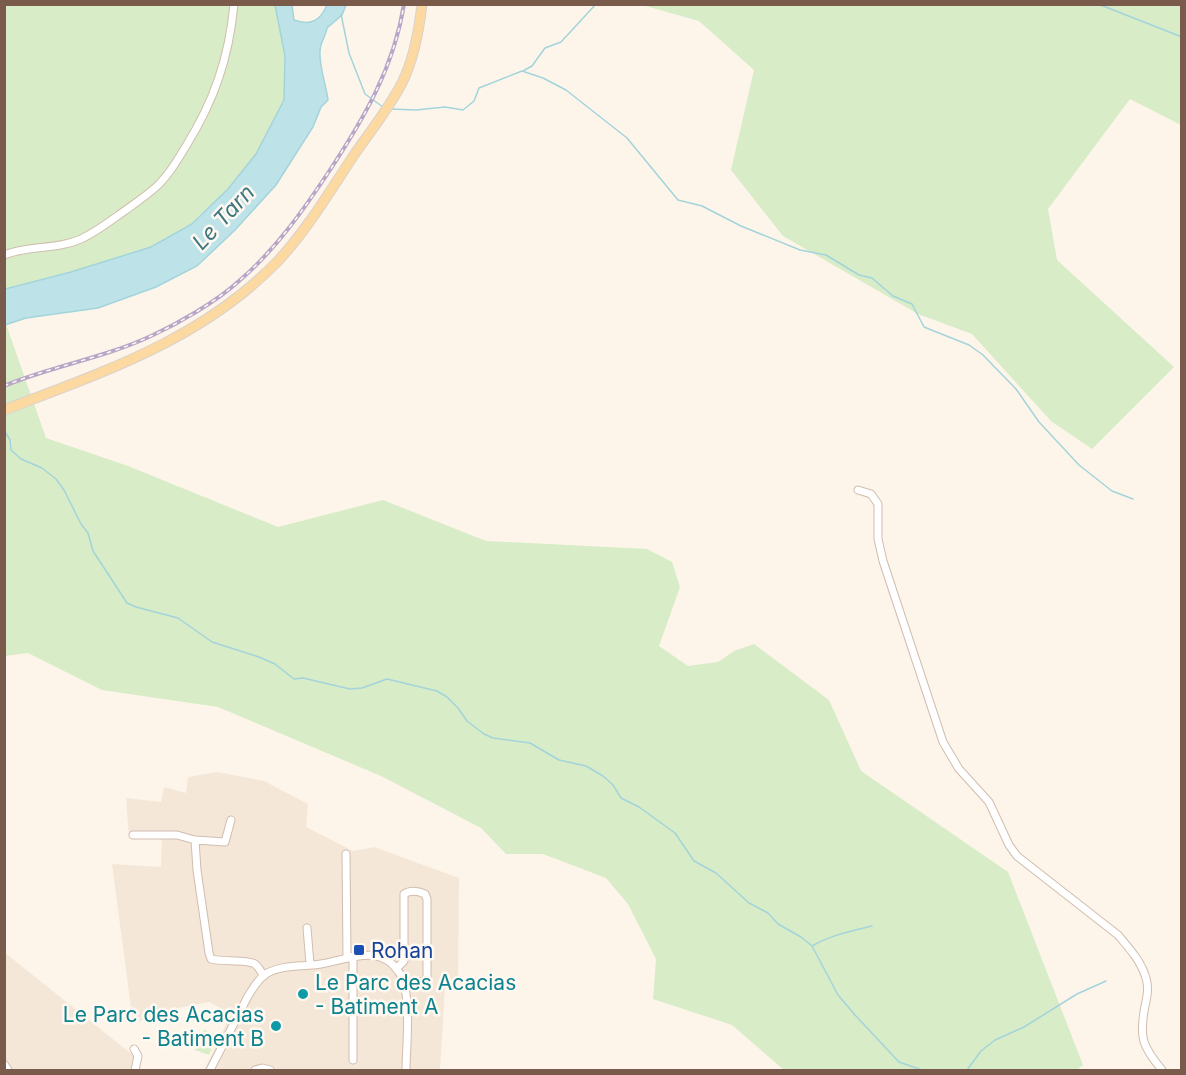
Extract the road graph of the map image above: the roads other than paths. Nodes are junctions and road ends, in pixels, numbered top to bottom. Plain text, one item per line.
1 (234, 4) edge
2 (422, 4) edge
3 (4, 255) edge
4 (4, 410) edge
5 (858, 490) dead end
6 (231, 820) dead end
7 (133, 834) dead end
8 (195, 840) junction
9 (346, 854) dead end
10 (308, 928) dead end
11 (350, 956) junction
12 (310, 964) junction
13 (397, 968) junction
14 (264, 976) junction
15 (405, 985) junction
16 (134, 1049) dead end
17 (353, 1060) dead end
18 (4, 1065) edge
19 (8, 1071) edge
20 (135, 1071) edge
21 (210, 1071) edge
22 (255, 1071) edge
23 (270, 1071) edge
24 (406, 1071) edge
25 (1162, 1071) edge

1 - 3 street
2 - 4 main road
5 - 25 street
6 - 8 street
7 - 8 street
8 - 14 street
9 - 11 street
10 - 12 street
11 - 12 street
11 - 13 street
11 - 17 street
12 - 14 street
13 - 15 street
13 - 15 street
14 - 21 street
15 - 24 street
16 - 20 street
18 - 19 street
22 - 23 street

